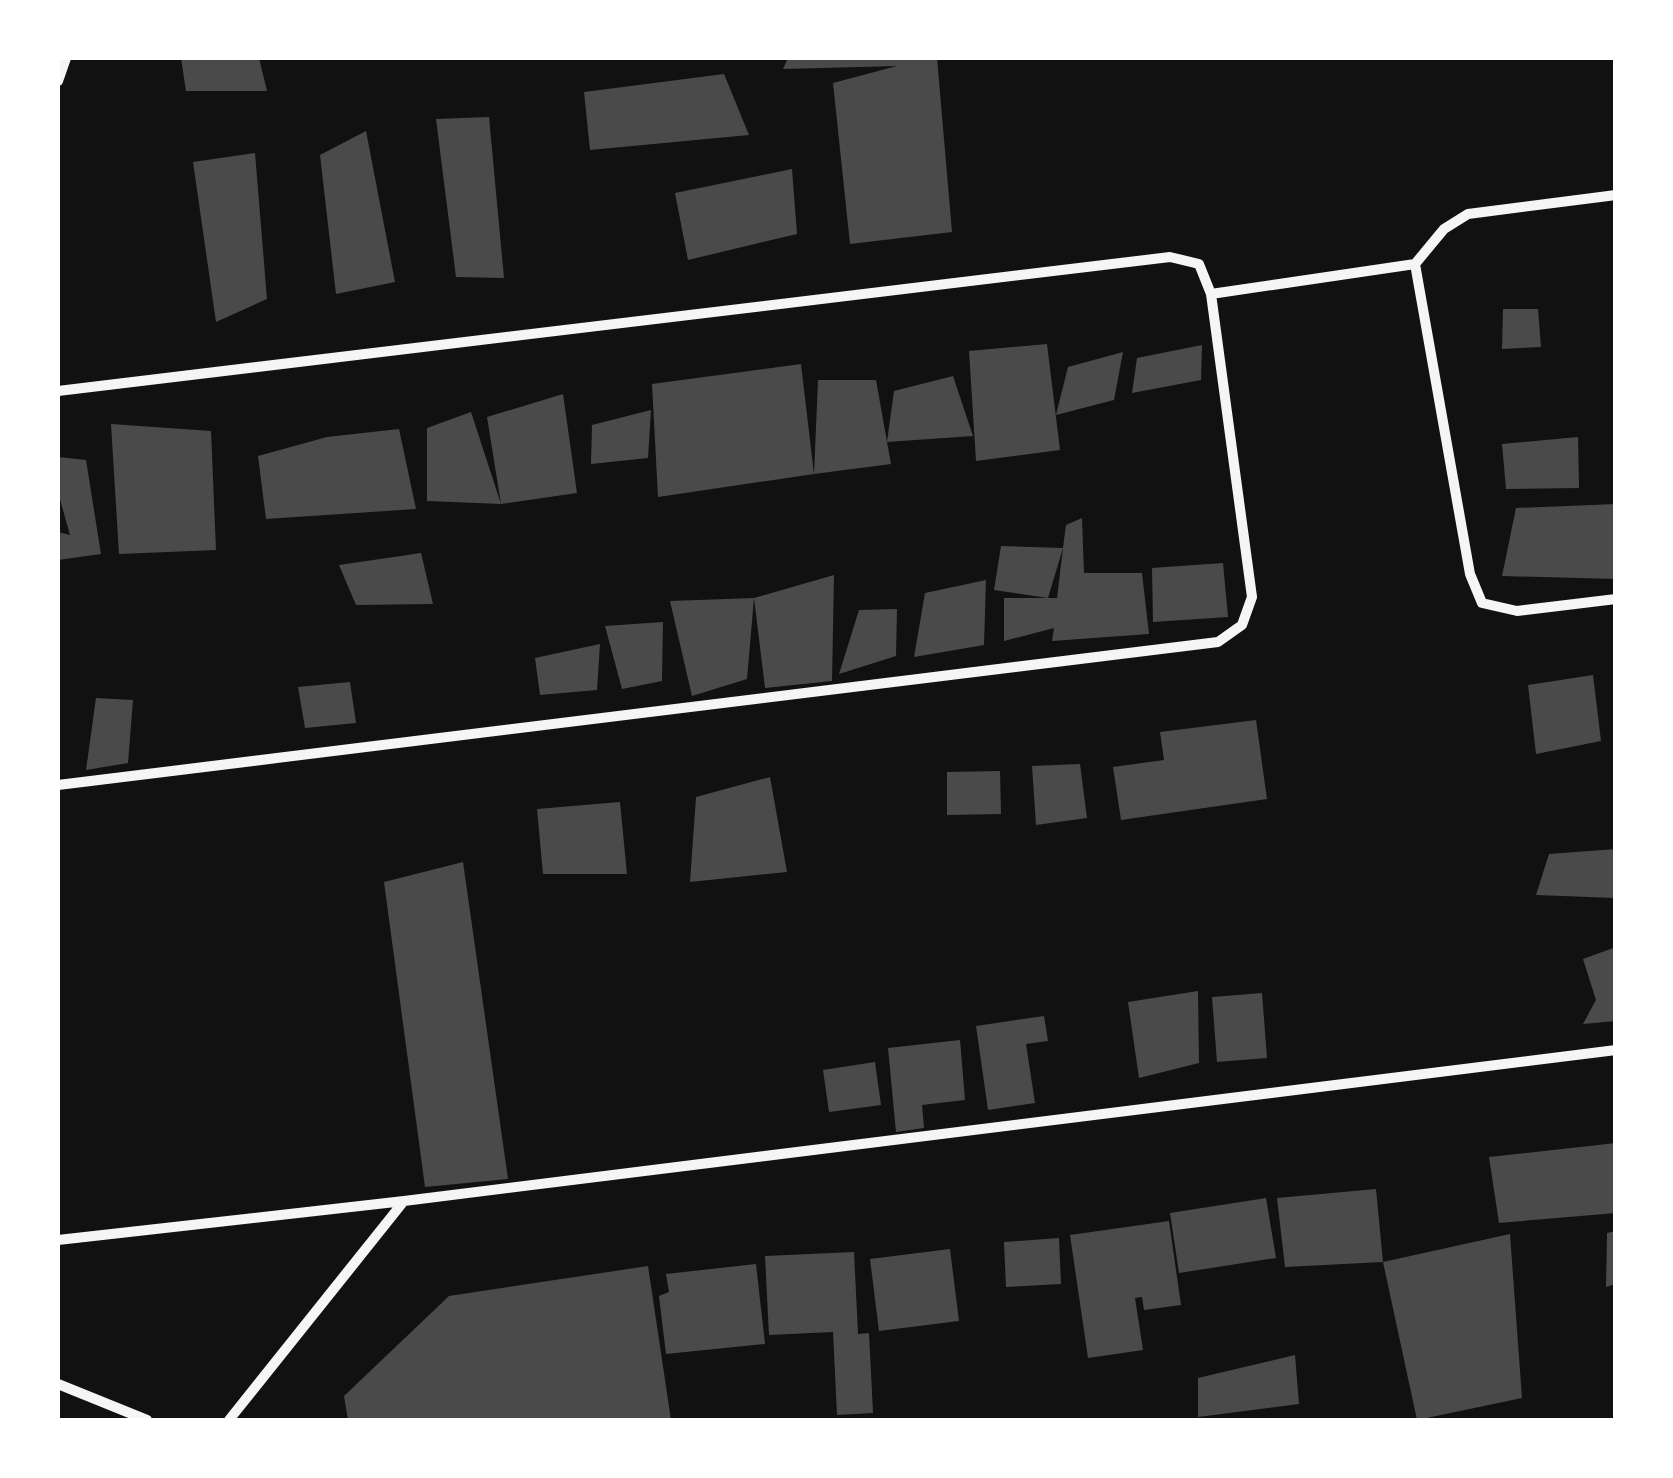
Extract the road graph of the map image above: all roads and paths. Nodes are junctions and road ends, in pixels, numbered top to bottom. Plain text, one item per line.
1 (66, 58) edge
2 (58, 81) edge
3 (1616, 195) edge
4 (1415, 264) junction
5 (1211, 294) junction
6 (58, 392) edge
7 (1616, 599) edge
8 (58, 785) edge
9 (1616, 1050) edge
10 (404, 1201) junction
11 (58, 1240) edge
12 (58, 1384) edge
13 (147, 1420) edge
14 (230, 1420) edge

1 - 2 street
3 - 4 street
4 - 5 street
4 - 7 street
5 - 6 street
5 - 8 street
9 - 10 street
10 - 11 street
10 - 14 street
12 - 13 street

